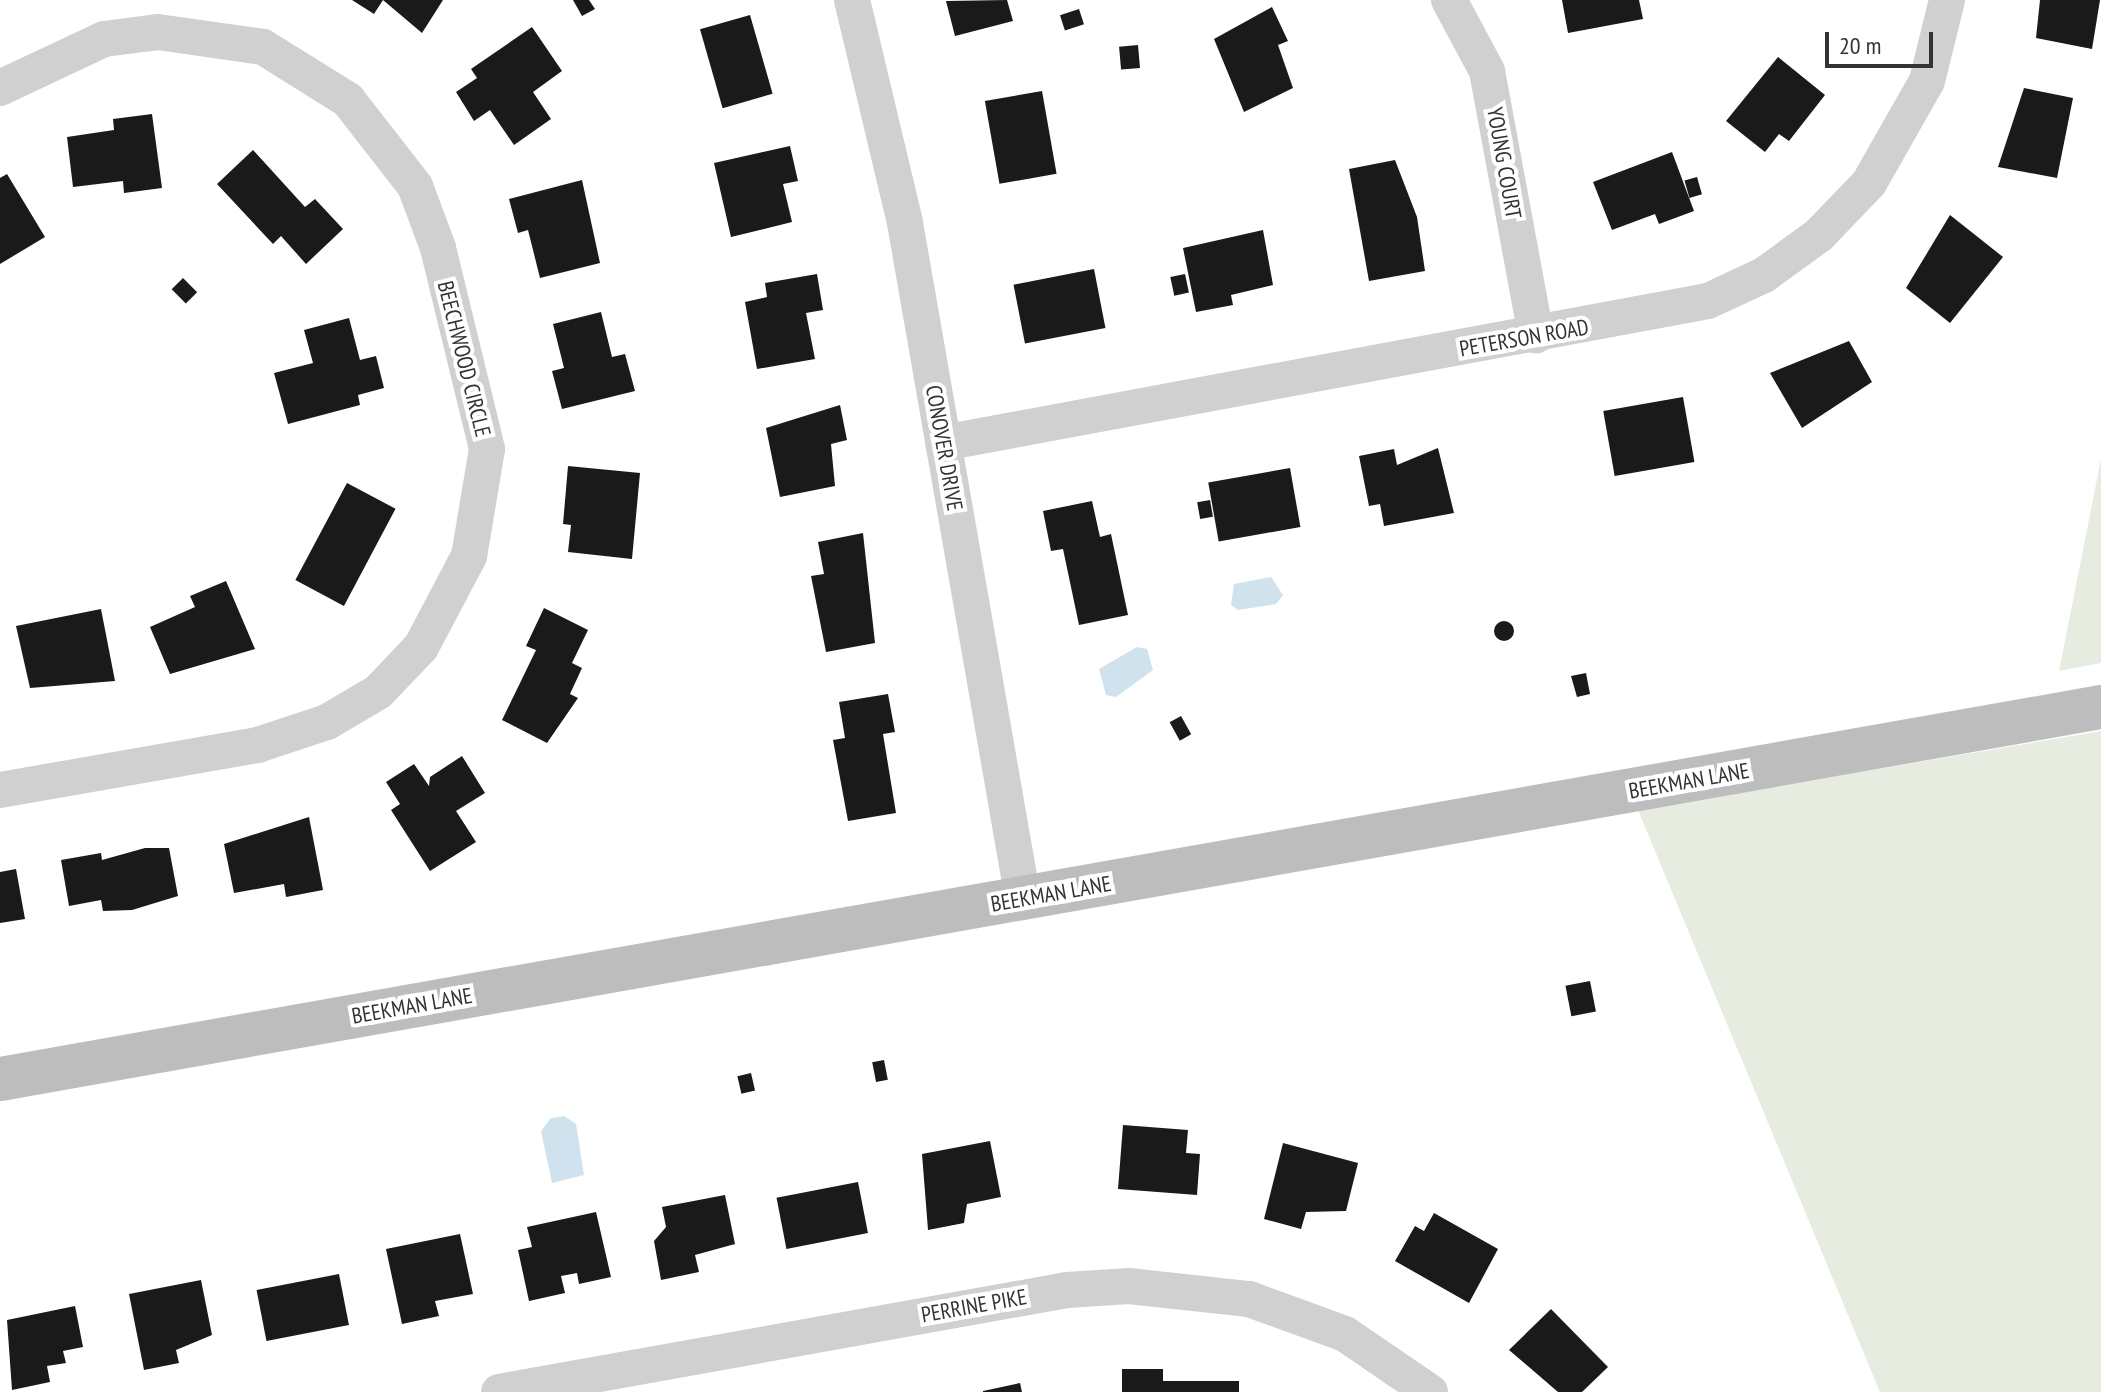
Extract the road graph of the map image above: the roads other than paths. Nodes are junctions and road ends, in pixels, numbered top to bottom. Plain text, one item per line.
1 (852, 0) edge
2 (1449, 0) edge
3 (1947, 0) edge
4 (0, 88) edge
5 (1536, 336) junction
6 (943, 443) junction
7 (2101, 707) edge
8 (0, 790) edge
9 (1023, 899) junction
10 (0, 1079) edge
11 (499, 1392) edge
12 (1430, 1392) edge

1 - 6 street, CONOVER DRIVE
2 - 5 street, YOUNG COURT
3 - 5 street, PETERSON ROAD
4 - 8 street, BEECHWOOD CIRCLE
5 - 6 street, PETERSON ROAD
6 - 9 street, CONOVER DRIVE
7 - 9 street, BEEKMAN LANE
9 - 10 street, BEEKMAN LANE
11 - 12 street, PERRINE PIKE

